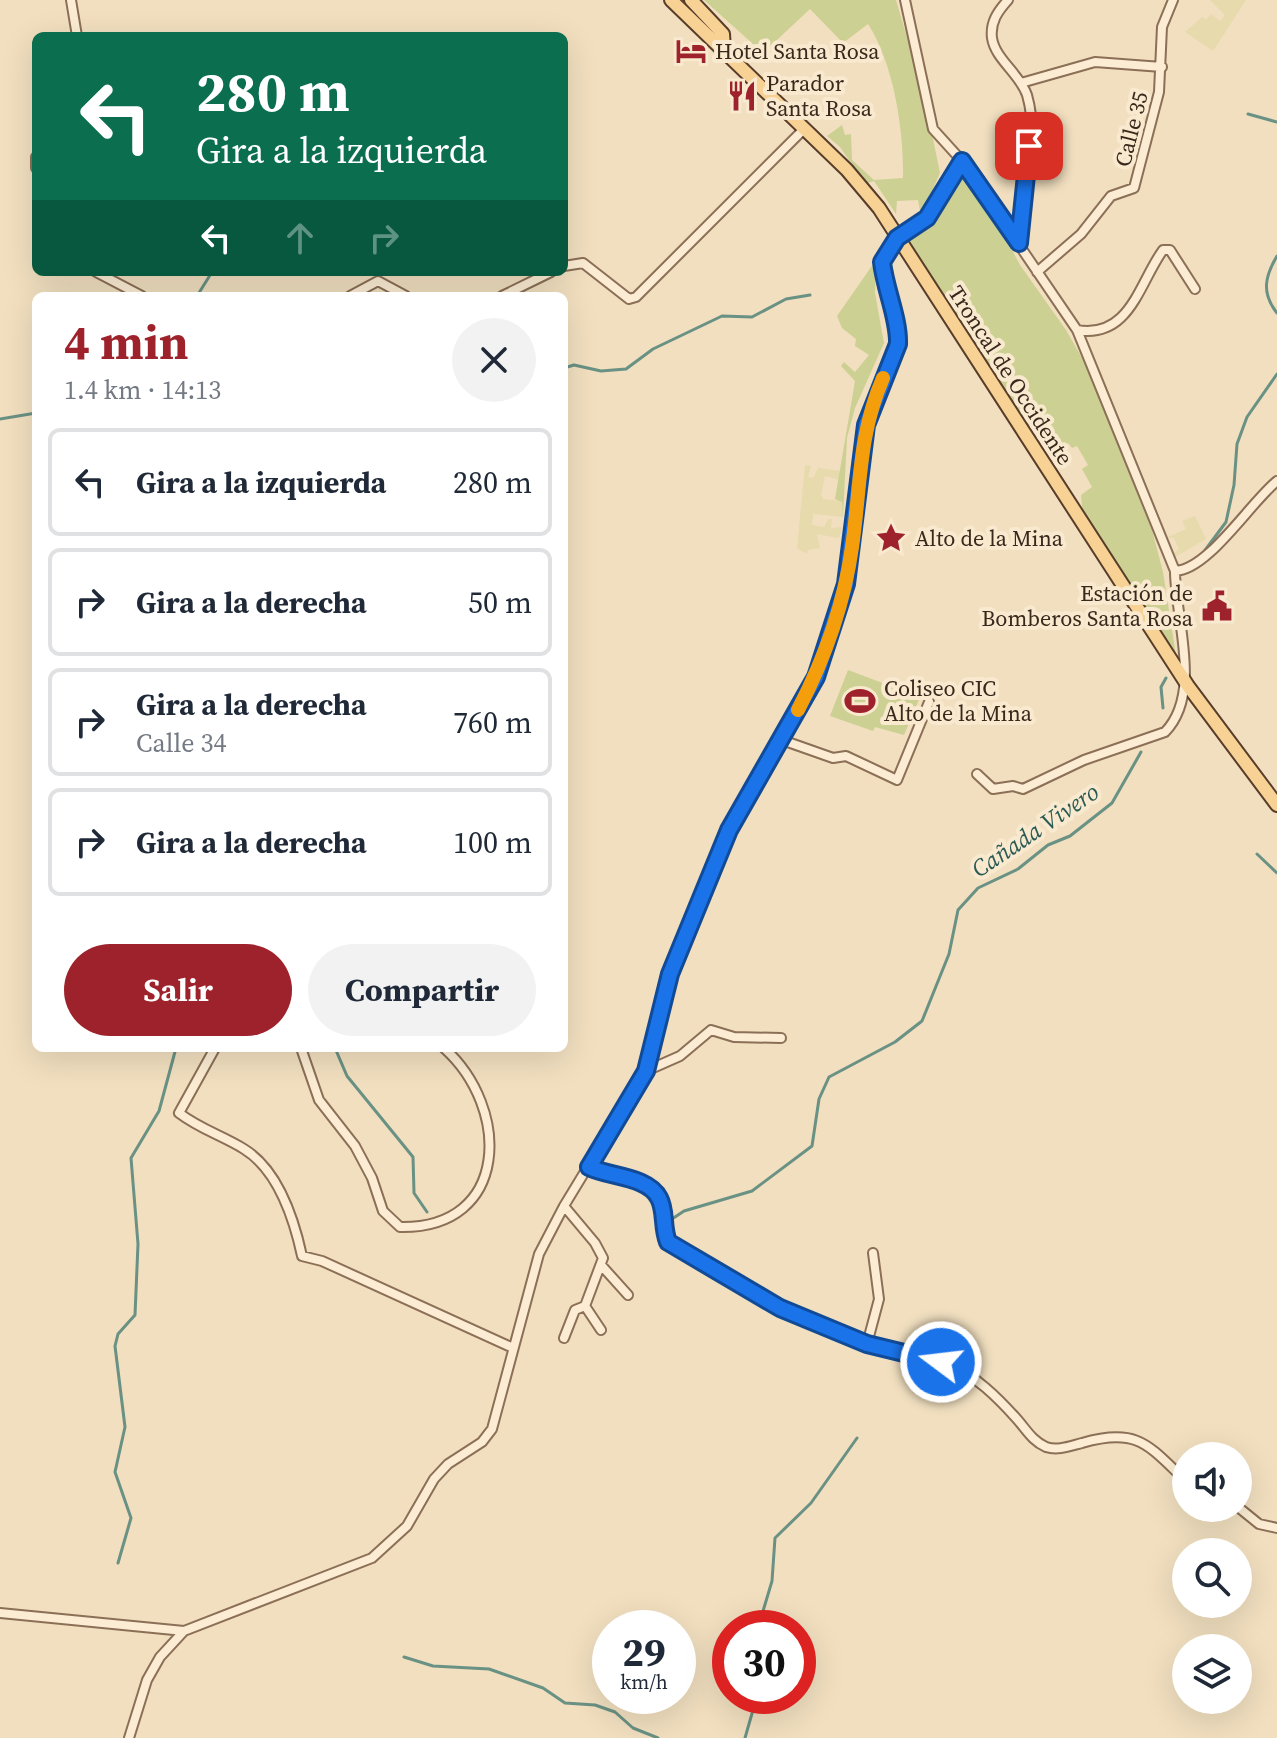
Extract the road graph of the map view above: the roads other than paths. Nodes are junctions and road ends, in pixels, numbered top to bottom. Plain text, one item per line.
1 (71, 0) edge
2 (671, 0) edge
3 (691, 0) edge
4 (905, 0) edge
5 (1008, 0) edge
6 (1173, 0) edge
7 (76, 32) edge
8 (724, 49) junction
9 (1162, 67) junction
10 (1021, 83) junction
11 (805, 128) junction
12 (962, 161) junction
13 (897, 238) junction
14 (1019, 243) junction
15 (568, 265) edge
16 (1037, 272) junction
17 (104, 276) edge
18 (543, 276) edge
19 (1195, 289) dead end
20 (134, 292) edge
21 (357, 292) edge
22 (399, 292) edge
23 (510, 292) edge
24 (1077, 330) junction
25 (1277, 481) edge
26 (1175, 571) junction
27 (1182, 676) junction
28 (929, 702) dead end
29 (782, 740) junction
30 (977, 774) dead end
31 (1277, 805) edge
32 (781, 1038) dead end
33 (213, 1052) edge
34 (302, 1052) edge
35 (449, 1052) edge
36 (646, 1071) junction
37 (589, 1167) junction
38 (564, 1206) junction
39 (873, 1253) dead end
40 (601, 1265) junction
41 (628, 1295) dead end
42 (585, 1306) junction
43 (601, 1330) dead end
44 (564, 1338) dead end
45 (867, 1344) junction
46 (513, 1348) junction
47 (1172, 1467) edge
48 (1252, 1518) edge
49 (1277, 1528) edge
50 (0, 1613) edge
51 (184, 1631) junction
52 (129, 1738) edge

1 - 7 street
2 - 8 main road, Troncal de Occidente
3 - 8 main road
4 - 12 street
5 - 10 street
6 - 9 street, Calle 35
8 - 11 main road, Troncal de Occidente
9 - 10 street
9 - 16 street, Calle 35
10 - 14 street
11 - 13 main road, Troncal de Occidente
11 - 15 street
12 - 13 street
12 - 14 street
13 - 27 main road, Troncal de Occidente
13 - 29 street
14 - 16 street
16 - 24 street
17 - 20 street
18 - 23 street
19 - 24 street
21 - 22 street
24 - 26 street
25 - 26 street
26 - 27 street
27 - 30 street
27 - 31 main road, Troncal de Occidente
28 - 29 street
29 - 36 street
32 - 36 street
33 - 46 street
34 - 35 street
36 - 37 street
37 - 38 street
37 - 45 street
38 - 40 street
38 - 46 street
39 - 45 street
40 - 41 street
40 - 42 street
42 - 43 street
42 - 44 street
45 - 47 street
46 - 51 street
48 - 49 street
50 - 51 street
51 - 52 street

